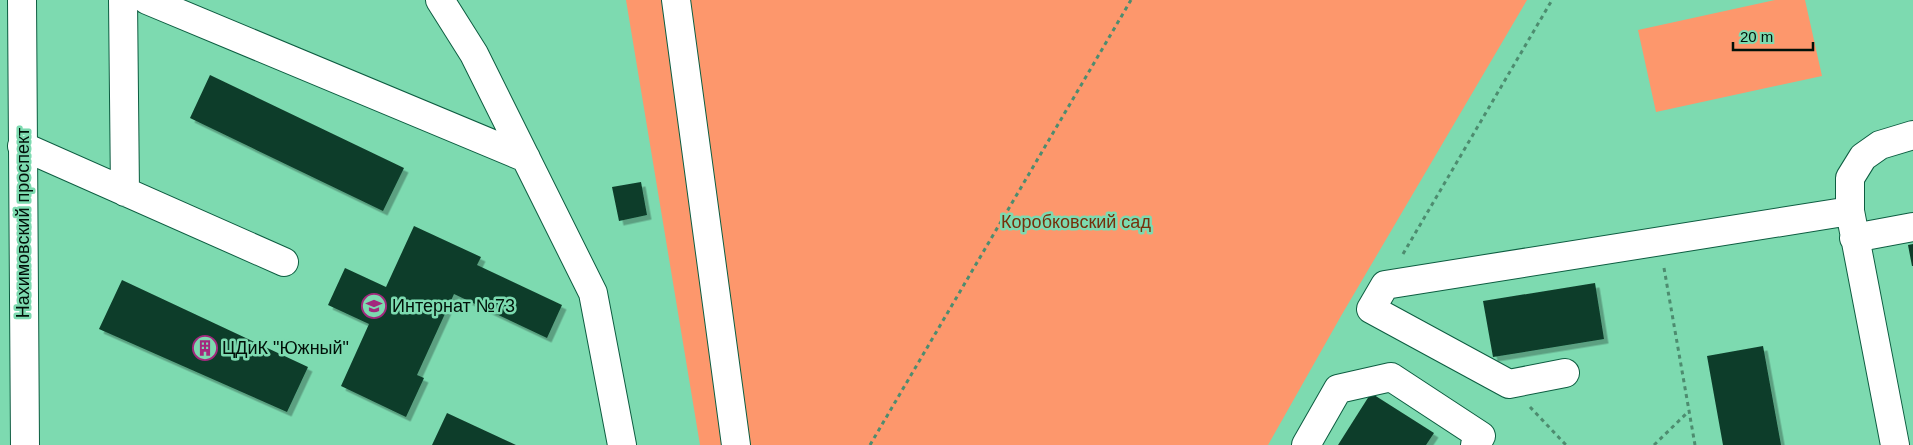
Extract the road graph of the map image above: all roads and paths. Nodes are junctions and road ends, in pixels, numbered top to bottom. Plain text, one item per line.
1 (22, 0) edge
2 (123, 0) edge
3 (147, 0) edge
4 (440, 0) edge
5 (676, 0) edge
6 (1131, 0) edge
7 (1552, 0) edge
8 (1913, 135) edge
9 (22, 146) junction
10 (526, 158) junction
11 (125, 192) junction
12 (1850, 211) junction
13 (1913, 227) edge
14 (1854, 238) junction
15 (1659, 240) junction
16 (284, 262) dead end
17 (1385, 285) junction
18 (1565, 374) dead end
19 (1510, 384) junction
20 (1689, 410) junction
21 (24, 445) edge
22 (622, 445) edge
23 (736, 445) edge
24 (870, 445) edge
25 (1306, 445) edge
26 (1475, 445) edge
27 (1566, 445) edge
28 (1654, 445) edge
29 (1695, 445) edge
30 (1896, 445) edge

1 - 9 main road, Нахимовский проспект
2 - 11 main road
3 - 10 main road
4 - 10 main road
5 - 23 main road
6 - 24 path
7 - 17 path
8 - 12 main road
9 - 11 main road
9 - 21 main road, Нахимовский проспект
10 - 22 main road
11 - 16 main road
12 - 14 main road
12 - 15 main road
13 - 14 main road
14 - 30 main road
15 - 17 main road
15 - 20 path
17 - 19 main road
18 - 19 main road
19 - 27 path
20 - 28 path
20 - 29 path
25 - 26 main road

